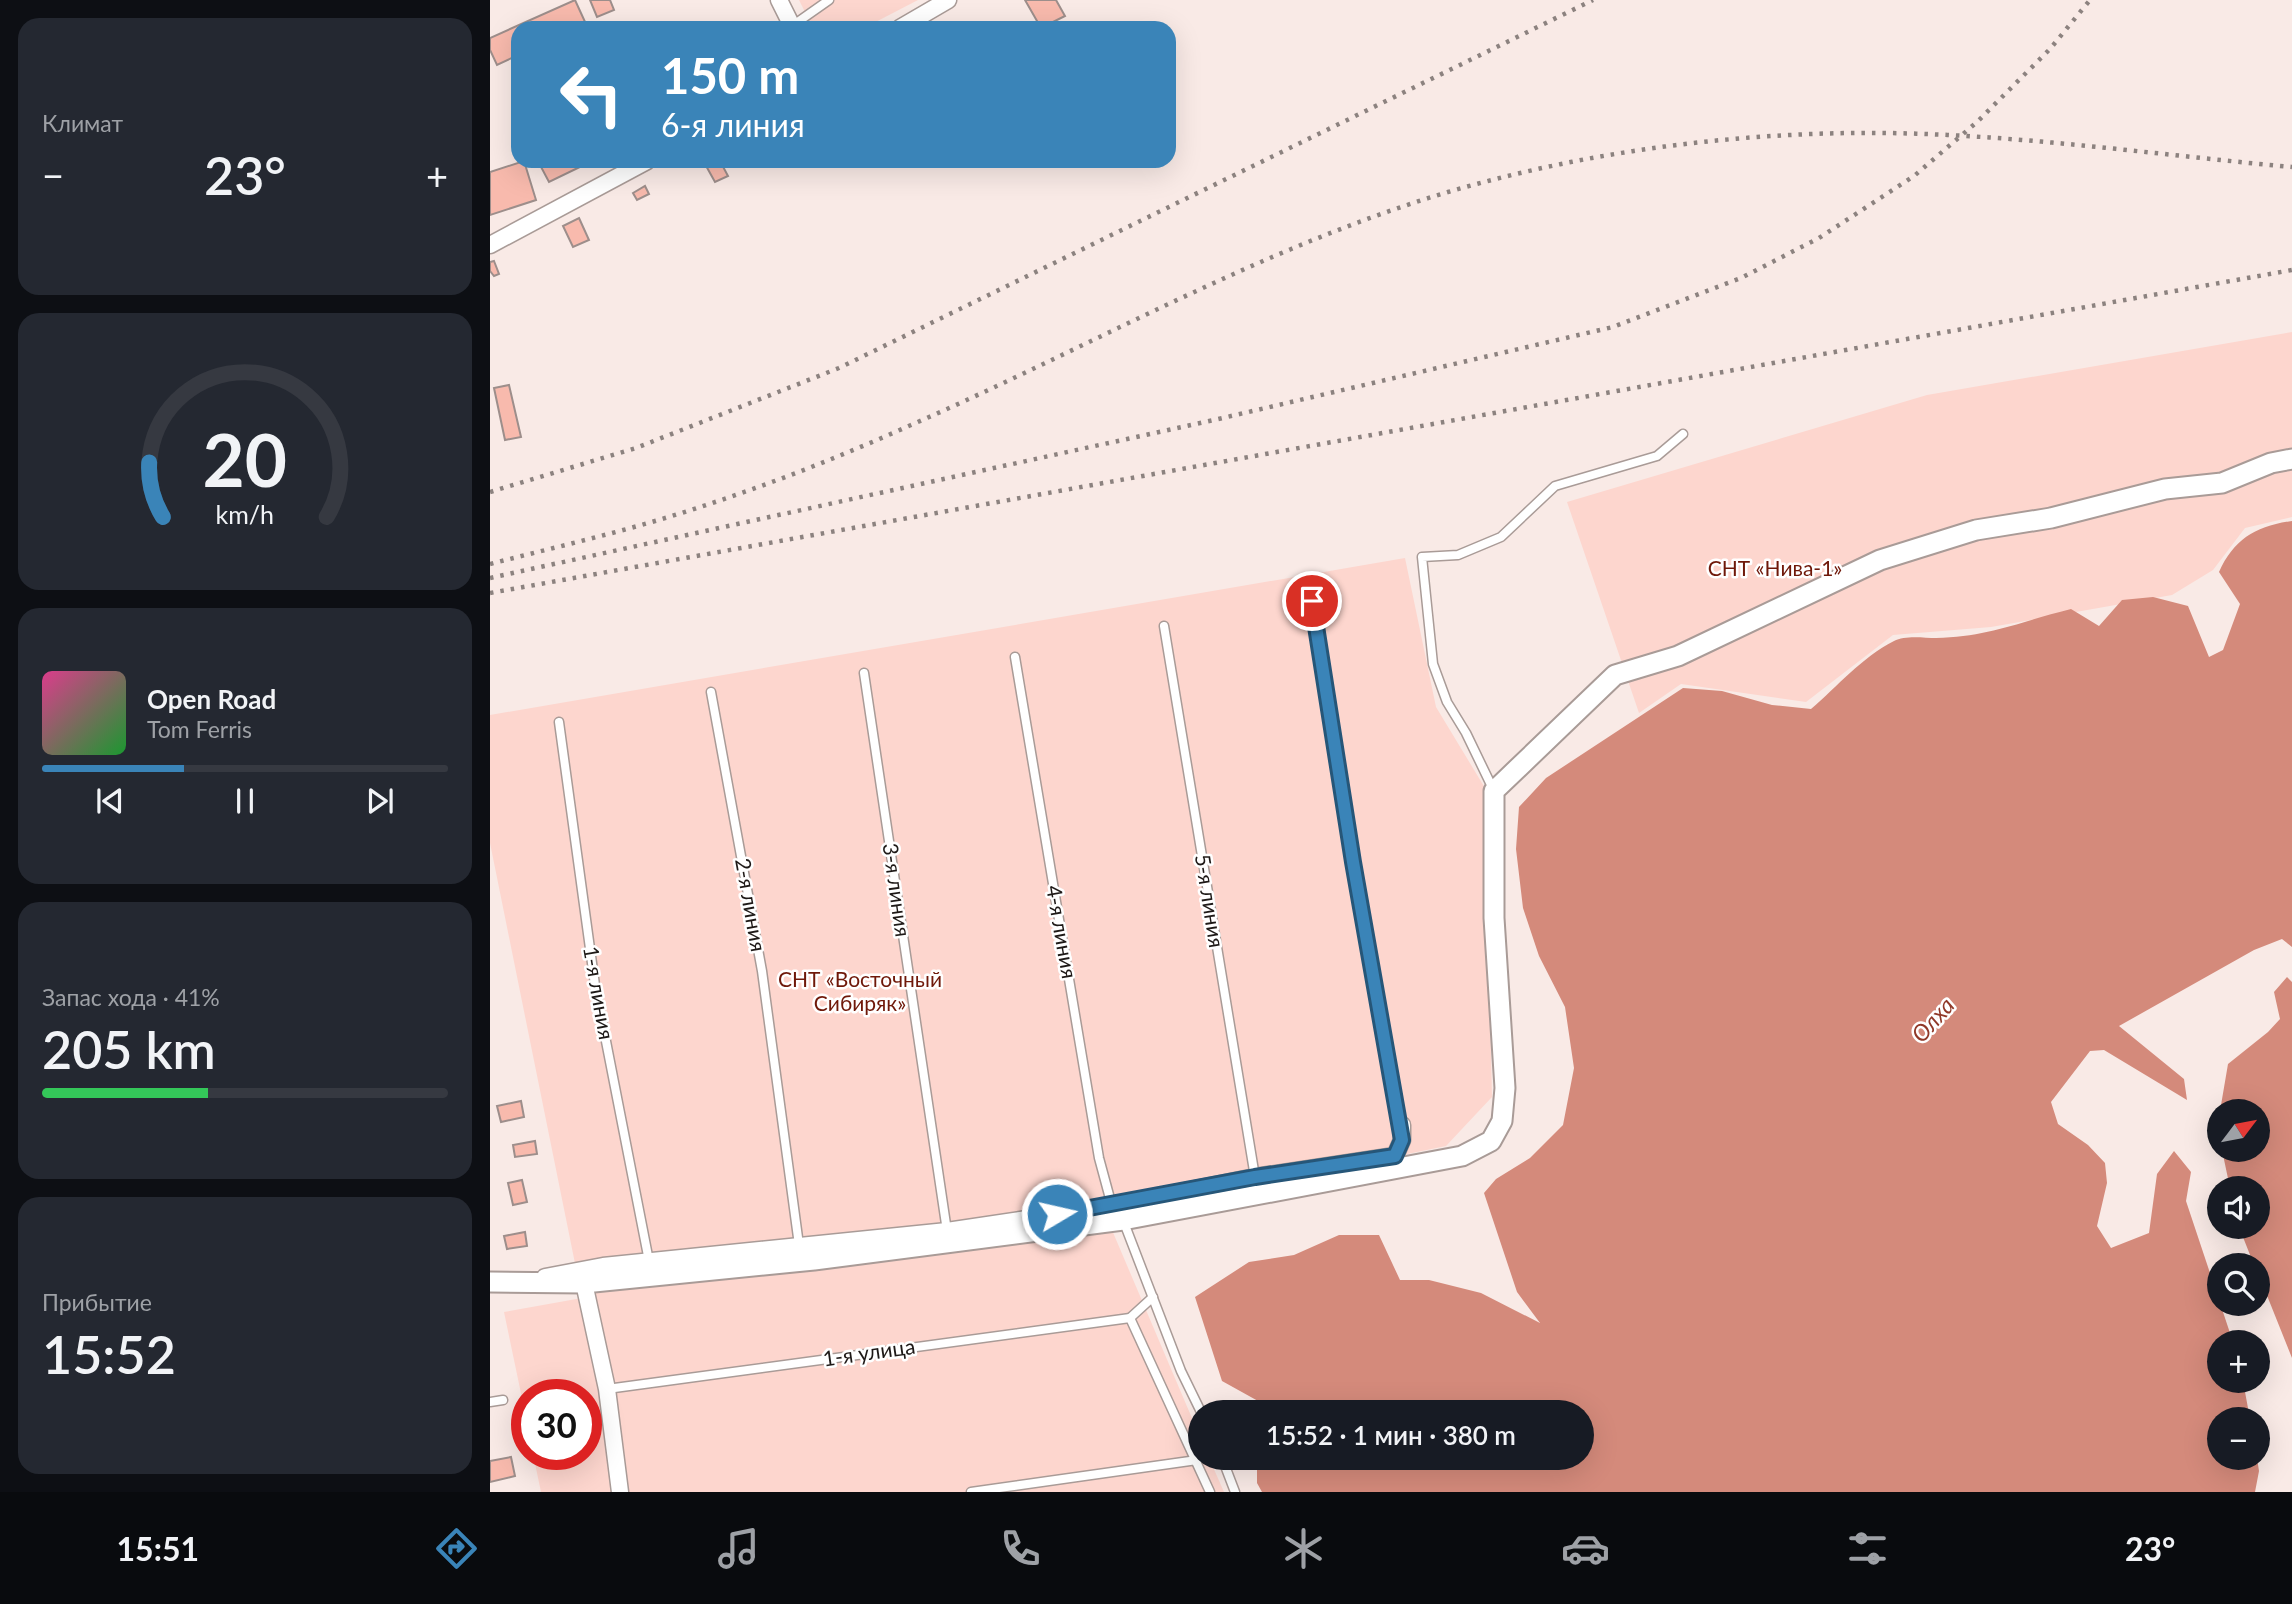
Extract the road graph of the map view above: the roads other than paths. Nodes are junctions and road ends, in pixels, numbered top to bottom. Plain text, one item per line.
1 (779, 0) edge
2 (830, 0) edge
3 (948, 0) edge
4 (790, 21) edge
5 (801, 21) edge
6 (912, 21) edge
7 (634, 168) edge
8 (490, 244) edge
9 (1683, 434) dead end
10 (2292, 459) edge
11 (1312, 601) dead end
12 (1164, 626) dead end
13 (1015, 657) dead end
14 (864, 673) dead end
15 (711, 692) dead end
16 (559, 722) dead end
17 (1494, 791) junction
18 (1402, 1125) joint
19 (1255, 1177) junction
20 (1118, 1213) junction
21 (947, 1231) junction
22 (799, 1245) junction
23 (649, 1261) junction
24 (490, 1282) edge
25 (522, 1282) junction
26 (584, 1283) junction
27 (1153, 1297) junction
28 (1130, 1318) junction
29 (607, 1389) junction
30 (503, 1400) dead end
31 (1195, 1400) edge
32 (490, 1402) edge
33 (1188, 1441) edge
34 (1188, 1461) edge
35 (1201, 1470) edge
36 (1227, 1470) edge
37 (620, 1492) edge
38 (971, 1492) edge
39 (1210, 1492) edge
40 (1235, 1492) edge

1 - 4 street
2 - 5 lane
3 - 6 street
7 - 8 street
9 - 17 lane
10 - 17 street
11 - 18 lane
12 - 19 lane, 5-я линия
13 - 20 lane, 4-я линия
14 - 21 lane, 3-я линия
15 - 22 lane, 2-я линия
16 - 23 lane, 1-я линия
17 - 20 street
18 - 19 street
19 - 20 street
20 - 21 street
20 - 26 street
20 - 27 lane, 4-я линия
21 - 22 street
22 - 23 street
23 - 25 street
24 - 25 street
25 - 26 street
26 - 29 street
27 - 28 lane
27 - 31 lane, 4-я линия
28 - 29 lane, 1-я улица
28 - 33 lane
29 - 37 street
30 - 32 lane
34 - 38 lane
35 - 39 lane
36 - 40 lane

